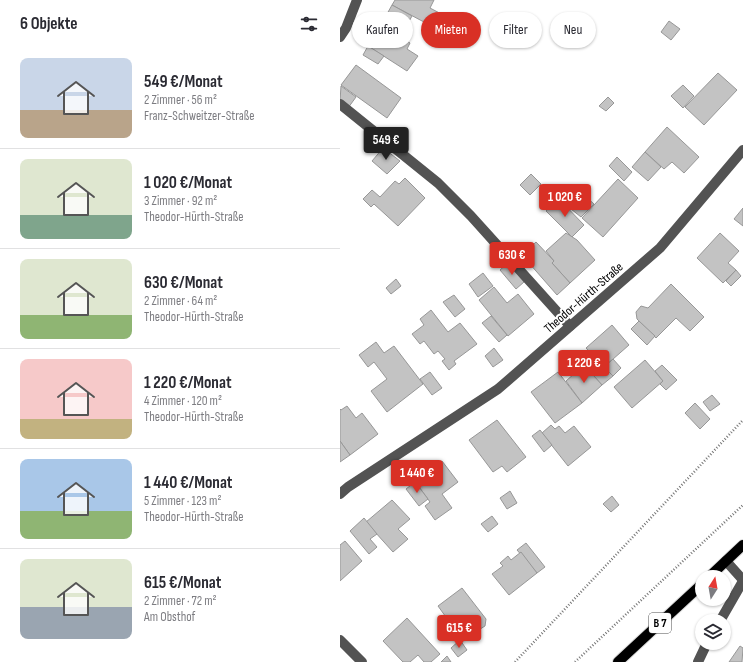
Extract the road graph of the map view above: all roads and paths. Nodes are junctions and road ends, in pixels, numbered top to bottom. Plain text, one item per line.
1 (357, 0) edge
2 (340, 37) edge
3 (340, 104) edge
4 (743, 150) edge
5 (570, 326) junction
6 (743, 420) edge
7 (340, 494) edge
8 (743, 505) edge
9 (743, 545) edge
10 (726, 561) junction
11 (716, 570) edge
12 (743, 581) edge
13 (695, 590) edge
14 (724, 614) edge
15 (340, 640) edge
16 (704, 650) edge
17 (362, 662) edge
18 (515, 662) edge
19 (575, 662) edge
20 (618, 662) edge
21 (698, 662) edge

1 - 2 street
3 - 5 street
4 - 5 street, Theodor-Hürth-Straße
5 - 7 street, Theodor-Hürth-Straße
6 - 18 path
8 - 19 path
9 - 10 main road
10 - 11 main road
10 - 12 street
12 - 14 street
13 - 20 main road, B 7
15 - 17 street
16 - 21 street

